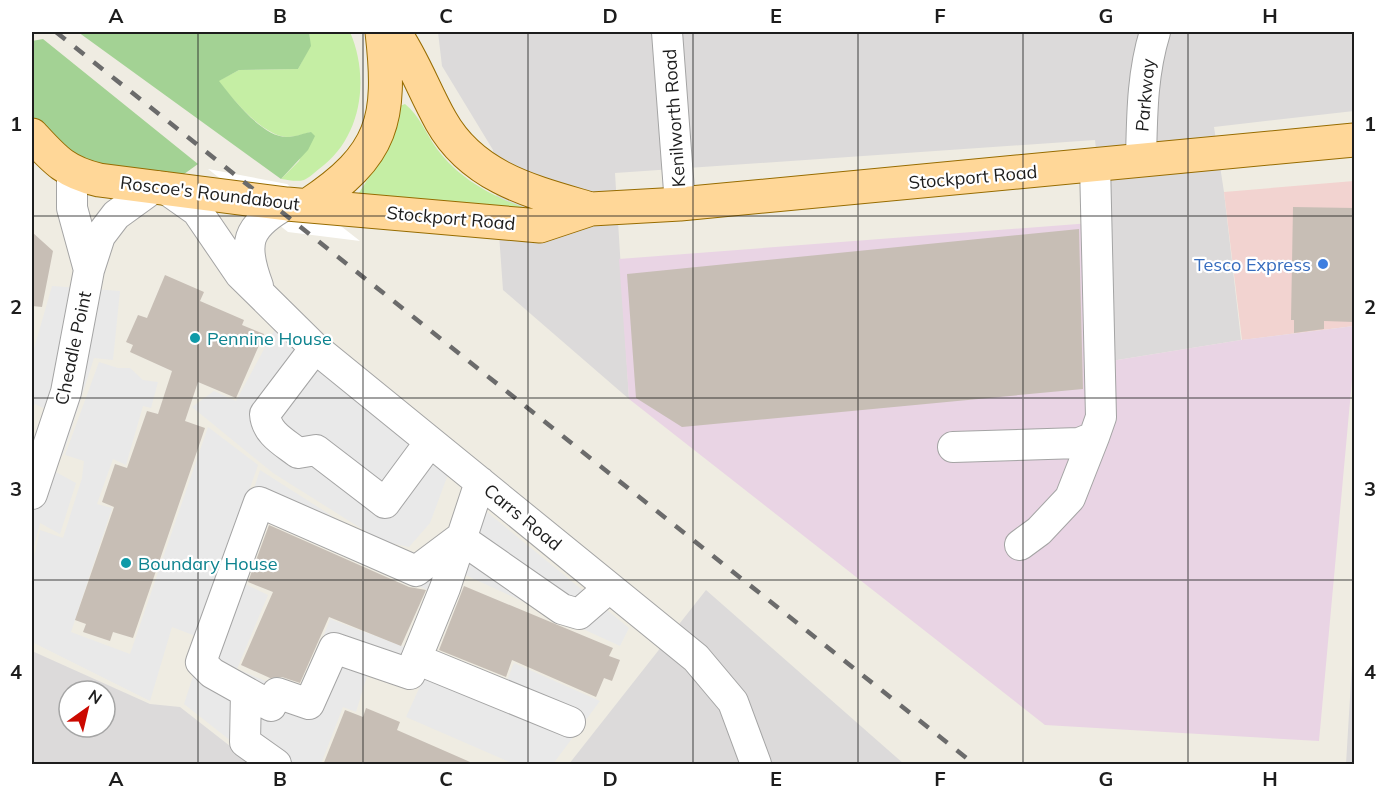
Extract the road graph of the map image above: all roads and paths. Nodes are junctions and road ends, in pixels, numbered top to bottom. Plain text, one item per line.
1 (382, 32) edge
2 (394, 32) edge
3 (668, 32) edge
4 (1155, 32) edge
5 (32, 135) edge
6 (1354, 140) edge
7 (1141, 160) junction
8 (1095, 164) junction
9 (54, 169) edge
10 (159, 186) junction
11 (298, 204) junction
12 (680, 204) junction
13 (591, 209) junction
14 (89, 270) junction
15 (260, 292) junction
16 (315, 348) junction
17 (1094, 437) junction
18 (430, 442) junction
19 (954, 447) dead end
20 (480, 482) junction
21 (32, 494) edge
22 (460, 538) junction
23 (1020, 544) dead end
24 (609, 588) junction
25 (416, 659) junction
26 (246, 692) junction
27 (570, 722) dead end
28 (748, 760) edge
29 (276, 765) edge

1 - 11 main road, Roscoe's Roundabout
2 - 13 main road, Stockport Road
3 - 12 street, Kenilworth Road
4 - 7 street, Parkway
5 - 9 main road
6 - 7 main road, Stockport Road
7 - 8 main road, Stockport Road
8 - 12 main road, Stockport Road
8 - 17 street
9 - 10 main road, Roscoe's Roundabout
9 - 14 street, Cheadle Point
10 - 11 main road, Roscoe's Roundabout
10 - 14 street, Cheadle Point
10 - 15 street, Carrs Road
11 - 13 main road, Stockport Road
11 - 15 street, Carrs Road
12 - 13 main road, Stockport Road
14 - 21 street, Cheadle Point
15 - 16 street, Carrs Road
16 - 18 street, Carrs Road
16 - 18 street
17 - 19 street
17 - 23 street
18 - 20 street, Carrs Road
20 - 22 street
20 - 24 street, Carrs Road
22 - 24 street
22 - 25 street
22 - 26 street
24 - 28 street, Carrs Road
25 - 26 street
25 - 27 street
26 - 29 street

